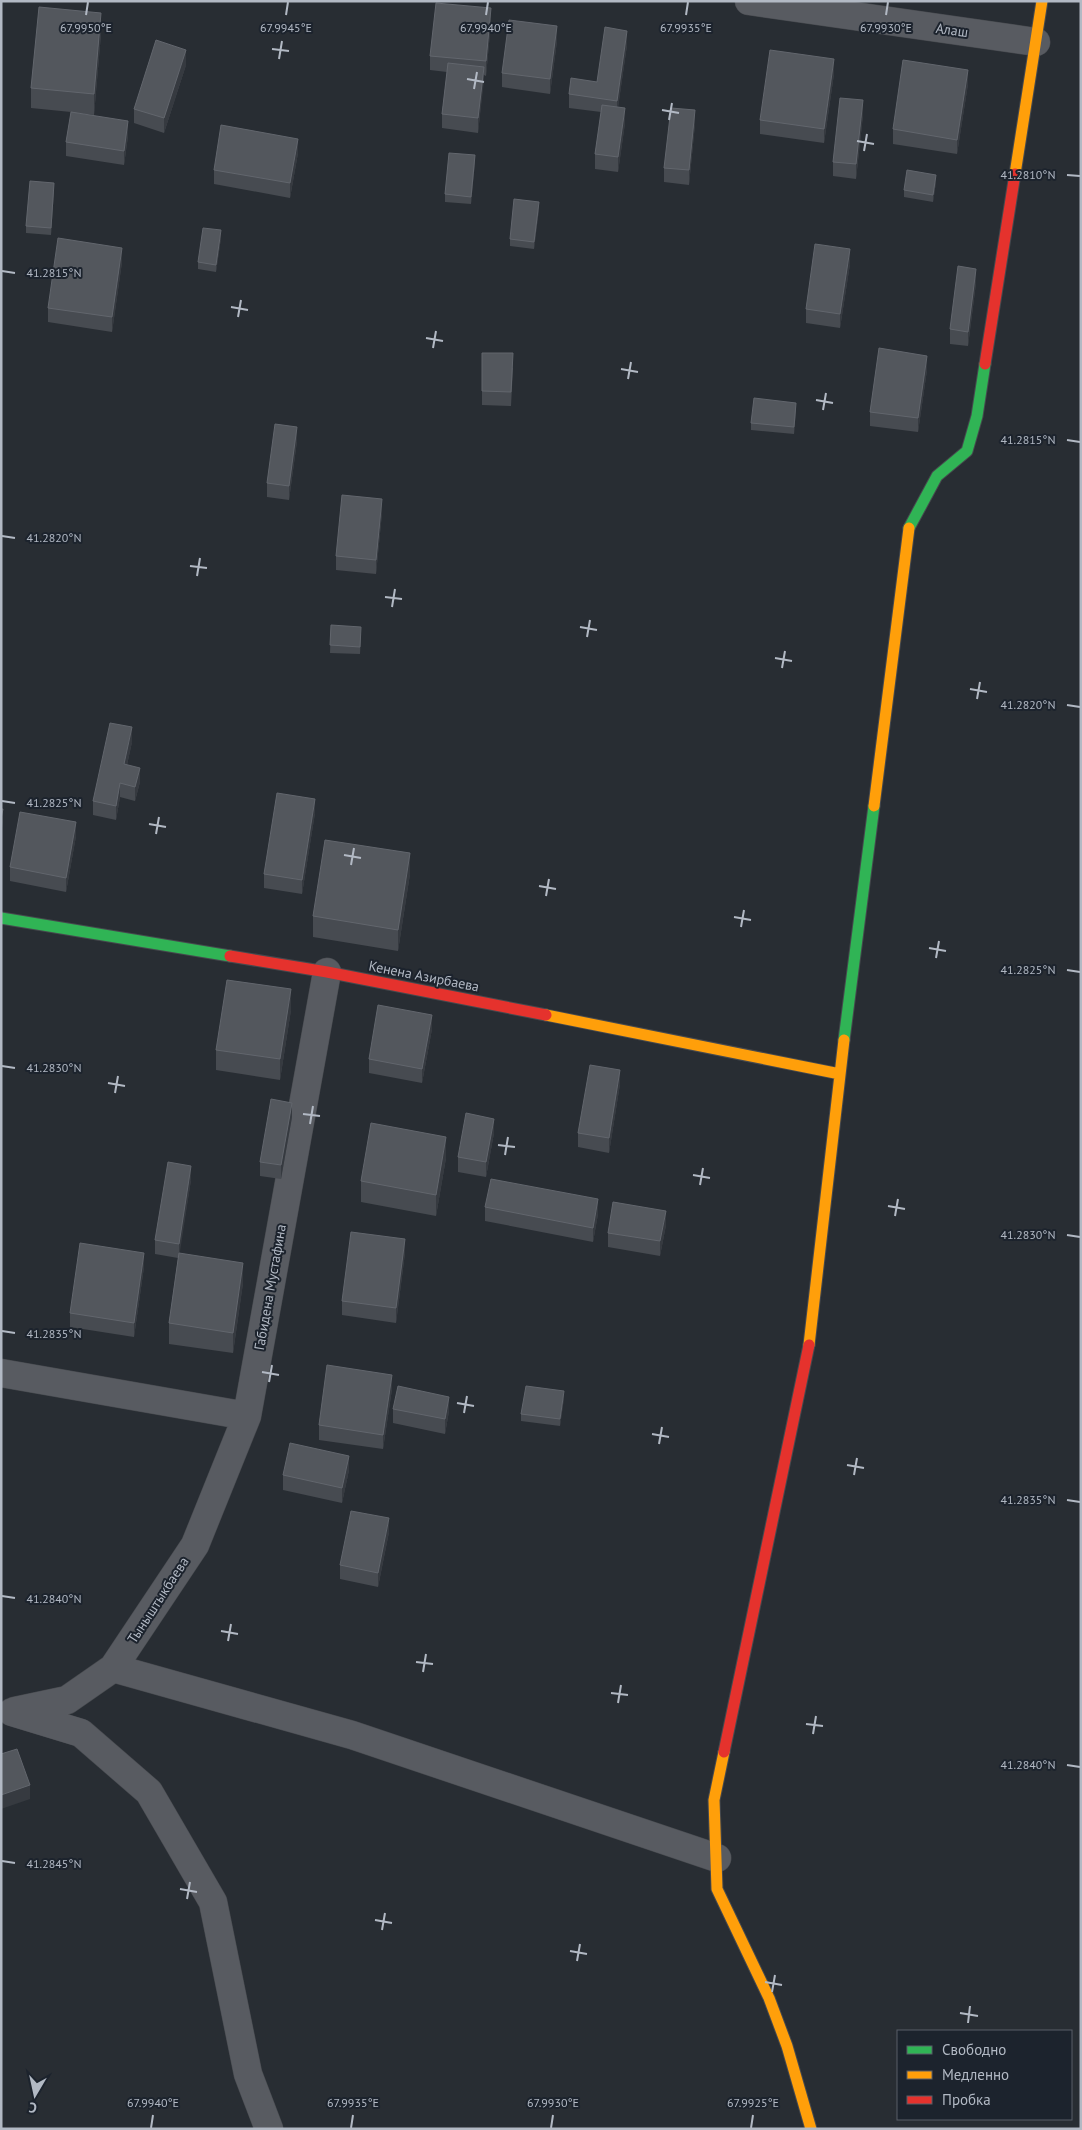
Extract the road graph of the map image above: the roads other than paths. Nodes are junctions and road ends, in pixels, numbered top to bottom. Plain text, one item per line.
1 (749, 1) edge
2 (1042, 1) edge
3 (1036, 42) junction
4 (1, 918) edge
5 (327, 972) junction
6 (840, 1074) junction
7 (1, 1373) edge
8 (247, 1416) junction
9 (113, 1668) junction
10 (6, 1713) edge
11 (717, 1858) junction
12 (269, 2129) edge
13 (811, 2129) edge

1 - 3 street, Алаш
2 - 3 street
3 - 6 street
4 - 5 street, Кенена Азирбаева
5 - 6 street, Кенена Азирбаева
5 - 8 street, Габидена Мустафина
6 - 11 street
7 - 8 street
8 - 9 street, Тыныштыкбаева
9 - 10 street, Тыныштыкбаева
9 - 11 street
10 - 12 street
11 - 13 street

